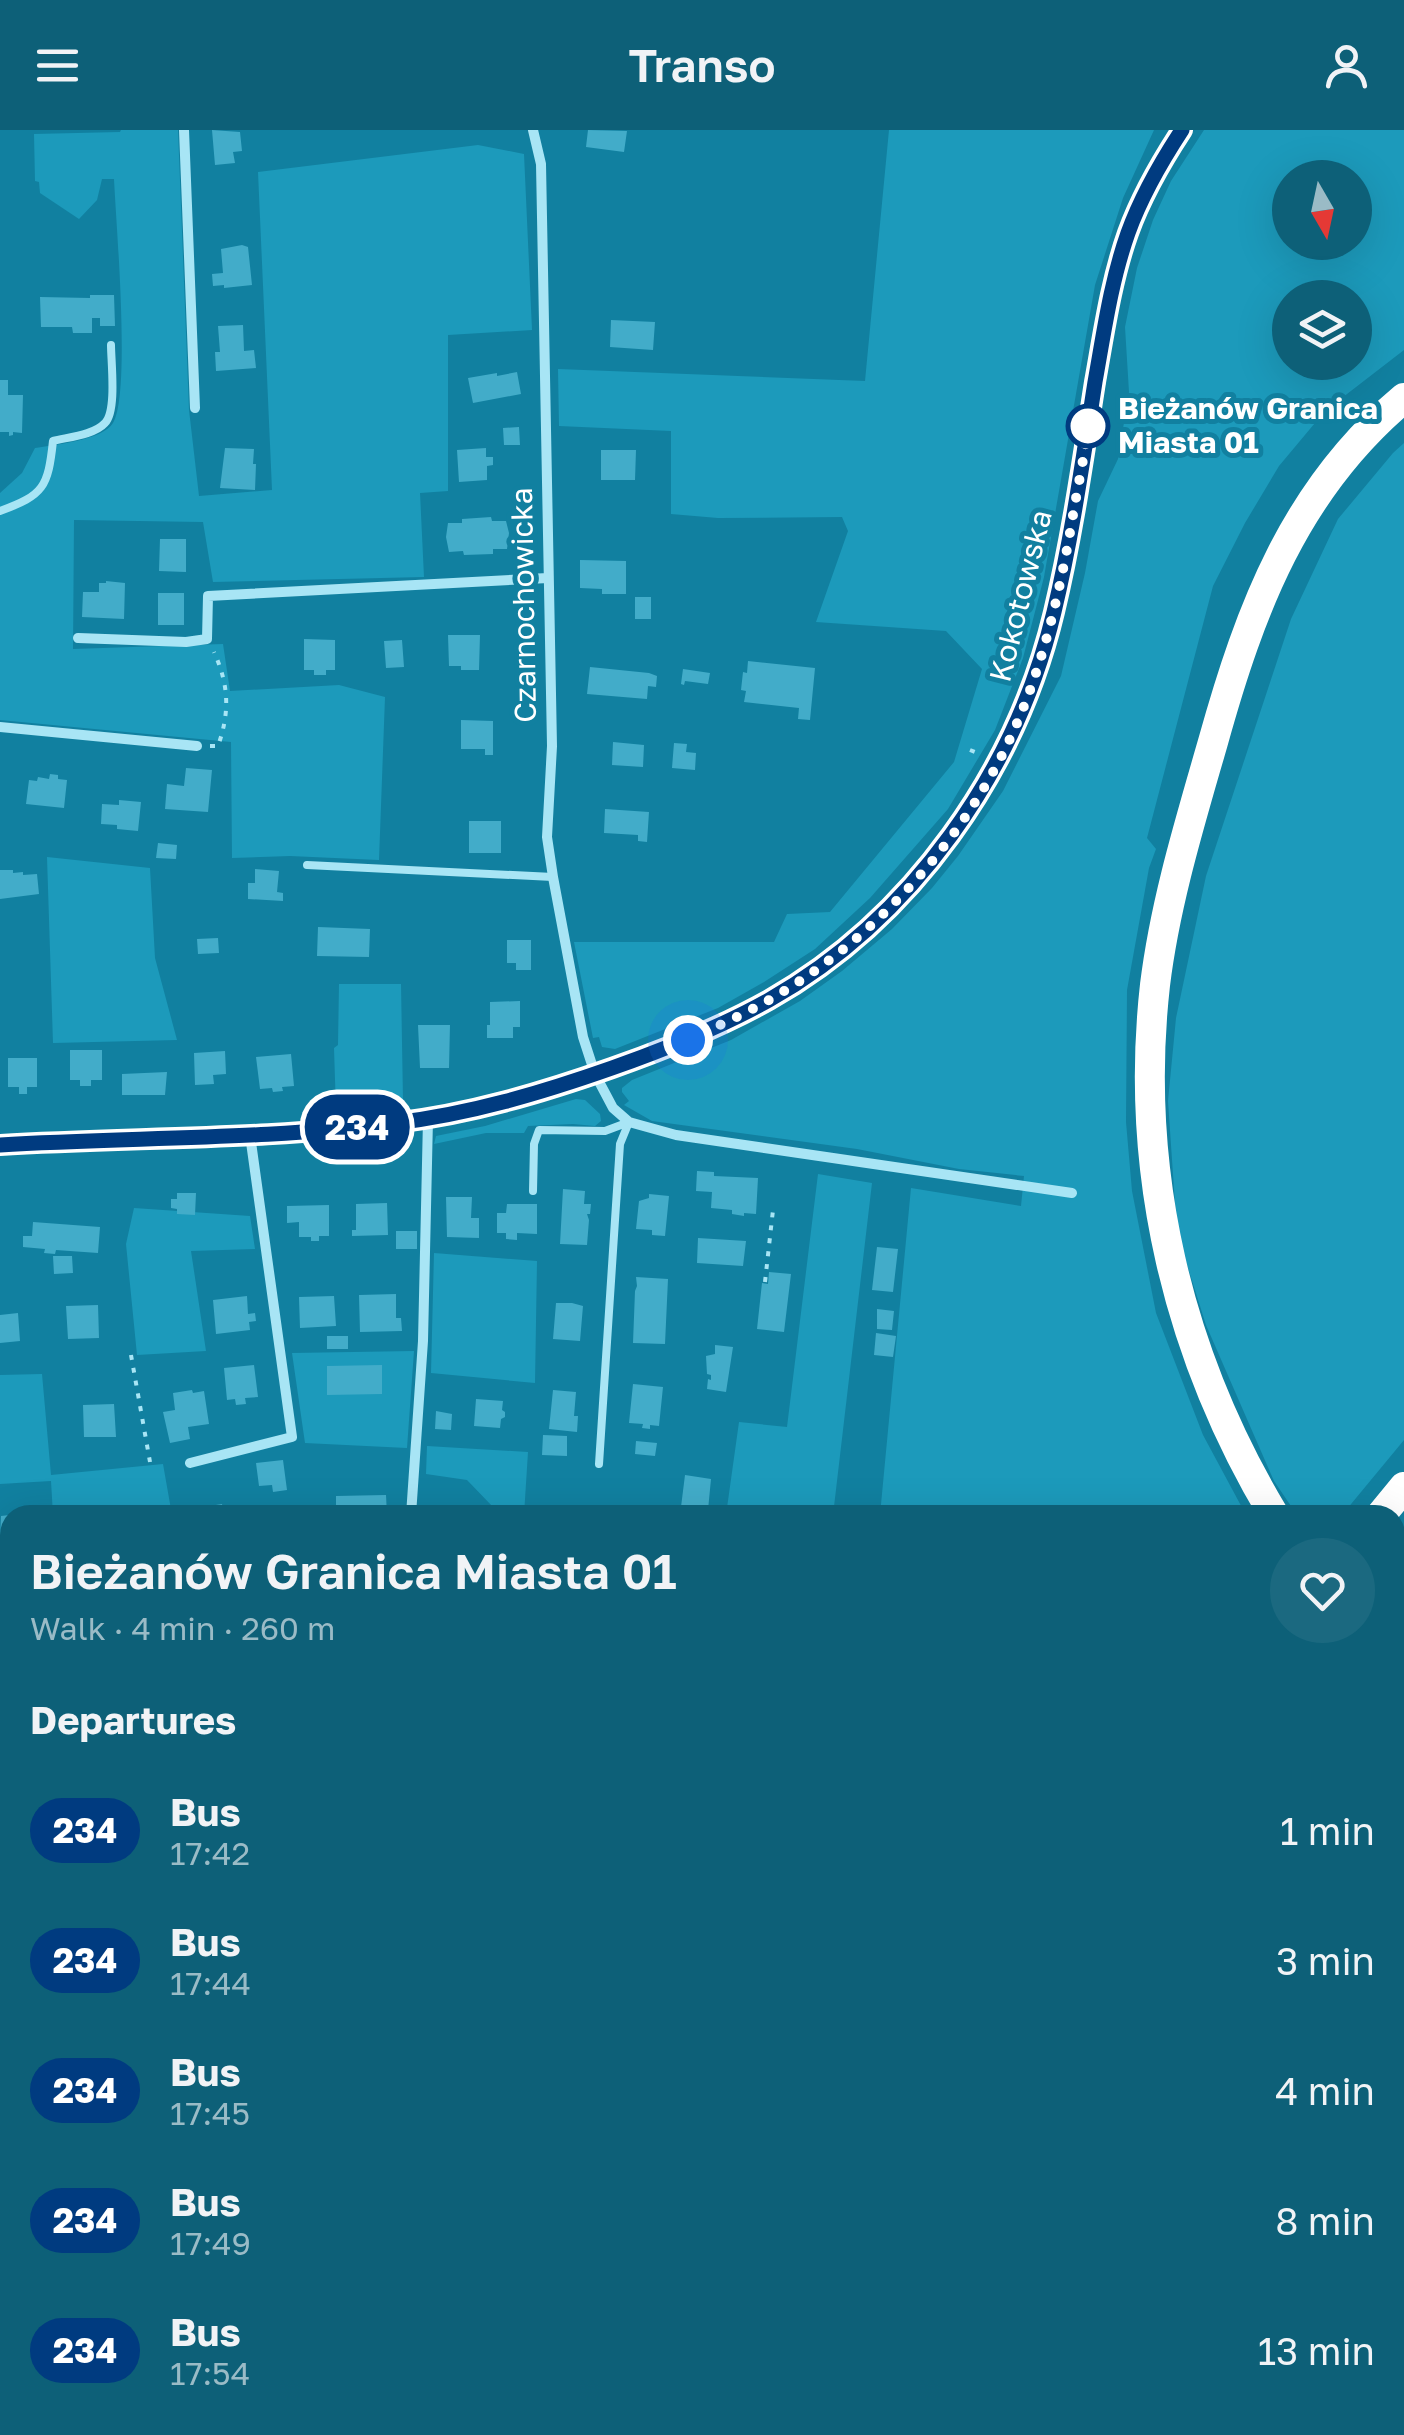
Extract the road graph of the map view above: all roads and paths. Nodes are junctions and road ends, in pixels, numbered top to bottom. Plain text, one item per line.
1 (184, 130) edge
2 (532, 130) edge
3 (1182, 130) edge
4 (112, 345) dead end
5 (1404, 398) edge
6 (195, 408) dead end
7 (0, 511) edge
8 (548, 578) junction
9 (78, 638) dead end
10 (207, 639) junction
11 (0, 727) edge
12 (196, 746) joint
13 (307, 865) dead end
14 (553, 877) junction
15 (602, 1072) junction
16 (428, 1118) junction
17 (629, 1122) junction
18 (250, 1135) junction
19 (0, 1144) edge
20 (533, 1191) dead end
21 (1072, 1194) dead end
22 (773, 1210) dead end
23 (765, 1282) dead end
24 (130, 1355) dead end
25 (150, 1462) dead end
26 (190, 1463) dead end
27 (599, 1464) dead end
28 (412, 1505) edge
29 (1268, 1505) edge

1 - 6 street
2 - 8 street, Czarnochowicka
3 - 15 street, Kokotowska
4 - 7 lane
5 - 29 highway
8 - 10 street
8 - 14 street, Czarnochowicka
9 - 10 street
10 - 12 path
11 - 12 street
13 - 14 lane
14 - 15 street, Czarnochowicka
15 - 16 street, Kokotowska
15 - 17 street, Czarnochowicka
16 - 18 street, Kokotowska
16 - 28 street
17 - 20 lane
17 - 21 street
17 - 27 lane
18 - 19 street, Kokotowska
18 - 26 street
22 - 23 path
24 - 25 path

